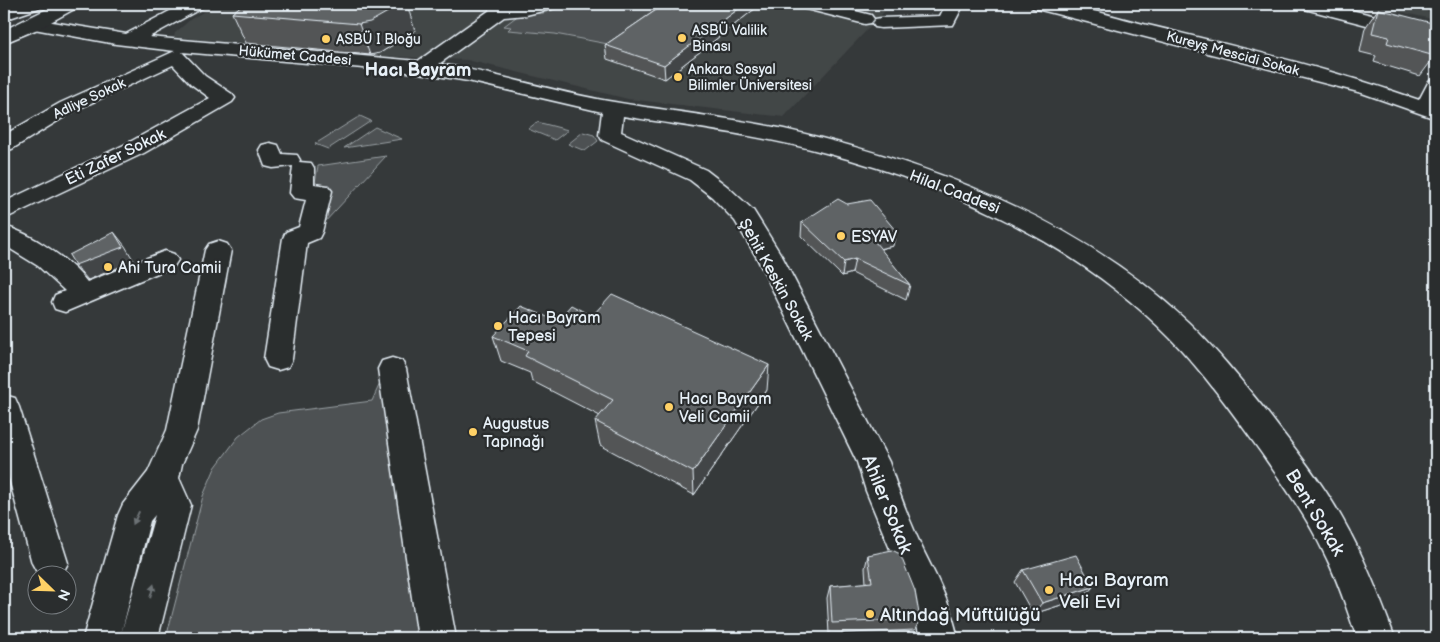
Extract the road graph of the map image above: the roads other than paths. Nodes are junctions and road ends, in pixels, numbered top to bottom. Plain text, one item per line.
1 (70, 4) edge
2 (196, 4) edge
3 (549, 4) edge
4 (808, 4) edge
5 (955, 4) edge
6 (1039, 4) edge
7 (1307, 4) edge
8 (1341, 4) edge
9 (499, 8) edge
10 (9, 13) edge
11 (36, 16) edge
12 (1436, 26) edge
13 (7, 35) edge
14 (1436, 36) edge
15 (129, 40) junction
16 (177, 56) junction
17 (415, 71) junction
18 (1436, 85) edge
19 (613, 108) junction
20 (1430, 111) edge
21 (4, 144) edge
22 (287, 159) dead end
23 (4, 211) edge
24 (4, 234) edge
25 (218, 250) dead end
26 (165, 260) dead end
27 (278, 359) dead end
28 (392, 369) dead end
29 (828, 373) joint
30 (1237, 396) joint
31 (4, 407) edge
32 (163, 478) junction
33 (50, 563) dead end
34 (102, 638) edge
35 (139, 638) edge
36 (436, 638) edge
37 (939, 638) edge
38 (1376, 638) edge

1 - 11 street
2 - 15 street
3 - 9 street
4 - 5 street
6 - 20 street, Kureyş Mescidi Sokak
7 - 14 street
8 - 12 street
9 - 17 street
10 - 11 street, Hükümet Caddesi
11 - 13 street
11 - 15 street, Hükümet Caddesi
13 - 16 street
15 - 17 street, Hükümet Caddesi
16 - 17 street
16 - 21 street, Adliye Sokak
16 - 23 street, Eti Zafer Sokak
17 - 19 street, Hükümet Caddesi
18 - 20 street
19 - 29 street, Şehit Keskin Sokak
19 - 30 street, Hilal Caddesi
22 - 27 street
24 - 26 street
25 - 32 street
28 - 36 street
29 - 37 street, Ahiler Sokak
30 - 38 street, Bent Sokak
31 - 33 street
32 -> 34 street
35 -> 32 street

